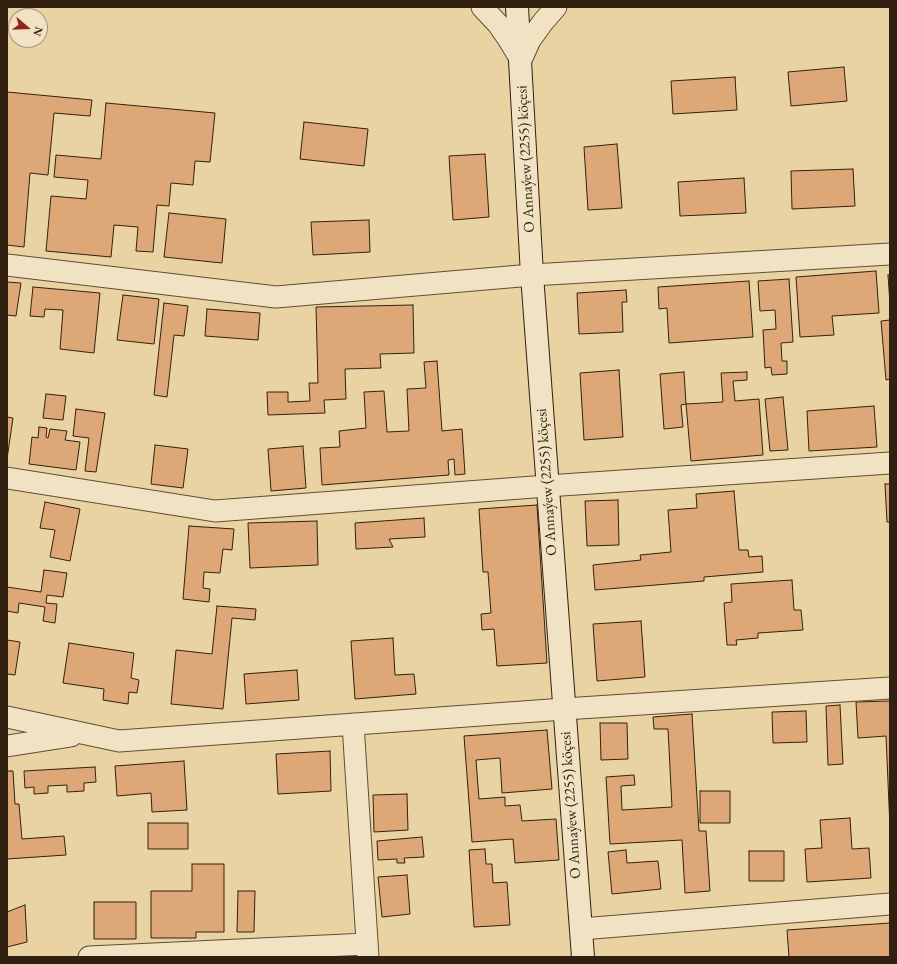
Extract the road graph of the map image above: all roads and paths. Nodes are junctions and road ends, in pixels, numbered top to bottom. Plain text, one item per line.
1 (482, 7) edge
2 (518, 7) edge
3 (556, 7) edge
4 (521, 60) junction
5 (890, 254) edge
6 (7, 264) edge
7 (532, 275) junction
8 (890, 463) edge
9 (7, 478) edge
10 (547, 486) junction
11 (890, 688) edge
12 (564, 709) junction
13 (7, 717) edge
14 (353, 724) junction
15 (84, 734) junction
16 (7, 746) edge
17 (890, 904) edge
18 (581, 929) junction
19 (368, 950) edge
20 (89, 957) edge
21 (583, 957) edge

1 - 4 street
2 - 4 main road, O Annaýew (2255) köçesi
3 - 4 street
4 - 7 main road, O Annaýew (2255) köçesi
5 - 7 street
6 - 7 street
7 - 10 main road, O Annaýew (2255) köçesi
8 - 10 street
9 - 10 street
10 - 12 main road, O Annaýew (2255) köçesi
11 - 12 street
12 - 14 street
12 - 18 main road, O Annaýew (2255) köçesi
13 - 15 street
14 - 15 street
14 - 19 street
15 - 16 street
17 - 18 street
18 - 21 main road, O Annaýew (2255) köçesi
19 - 20 street

